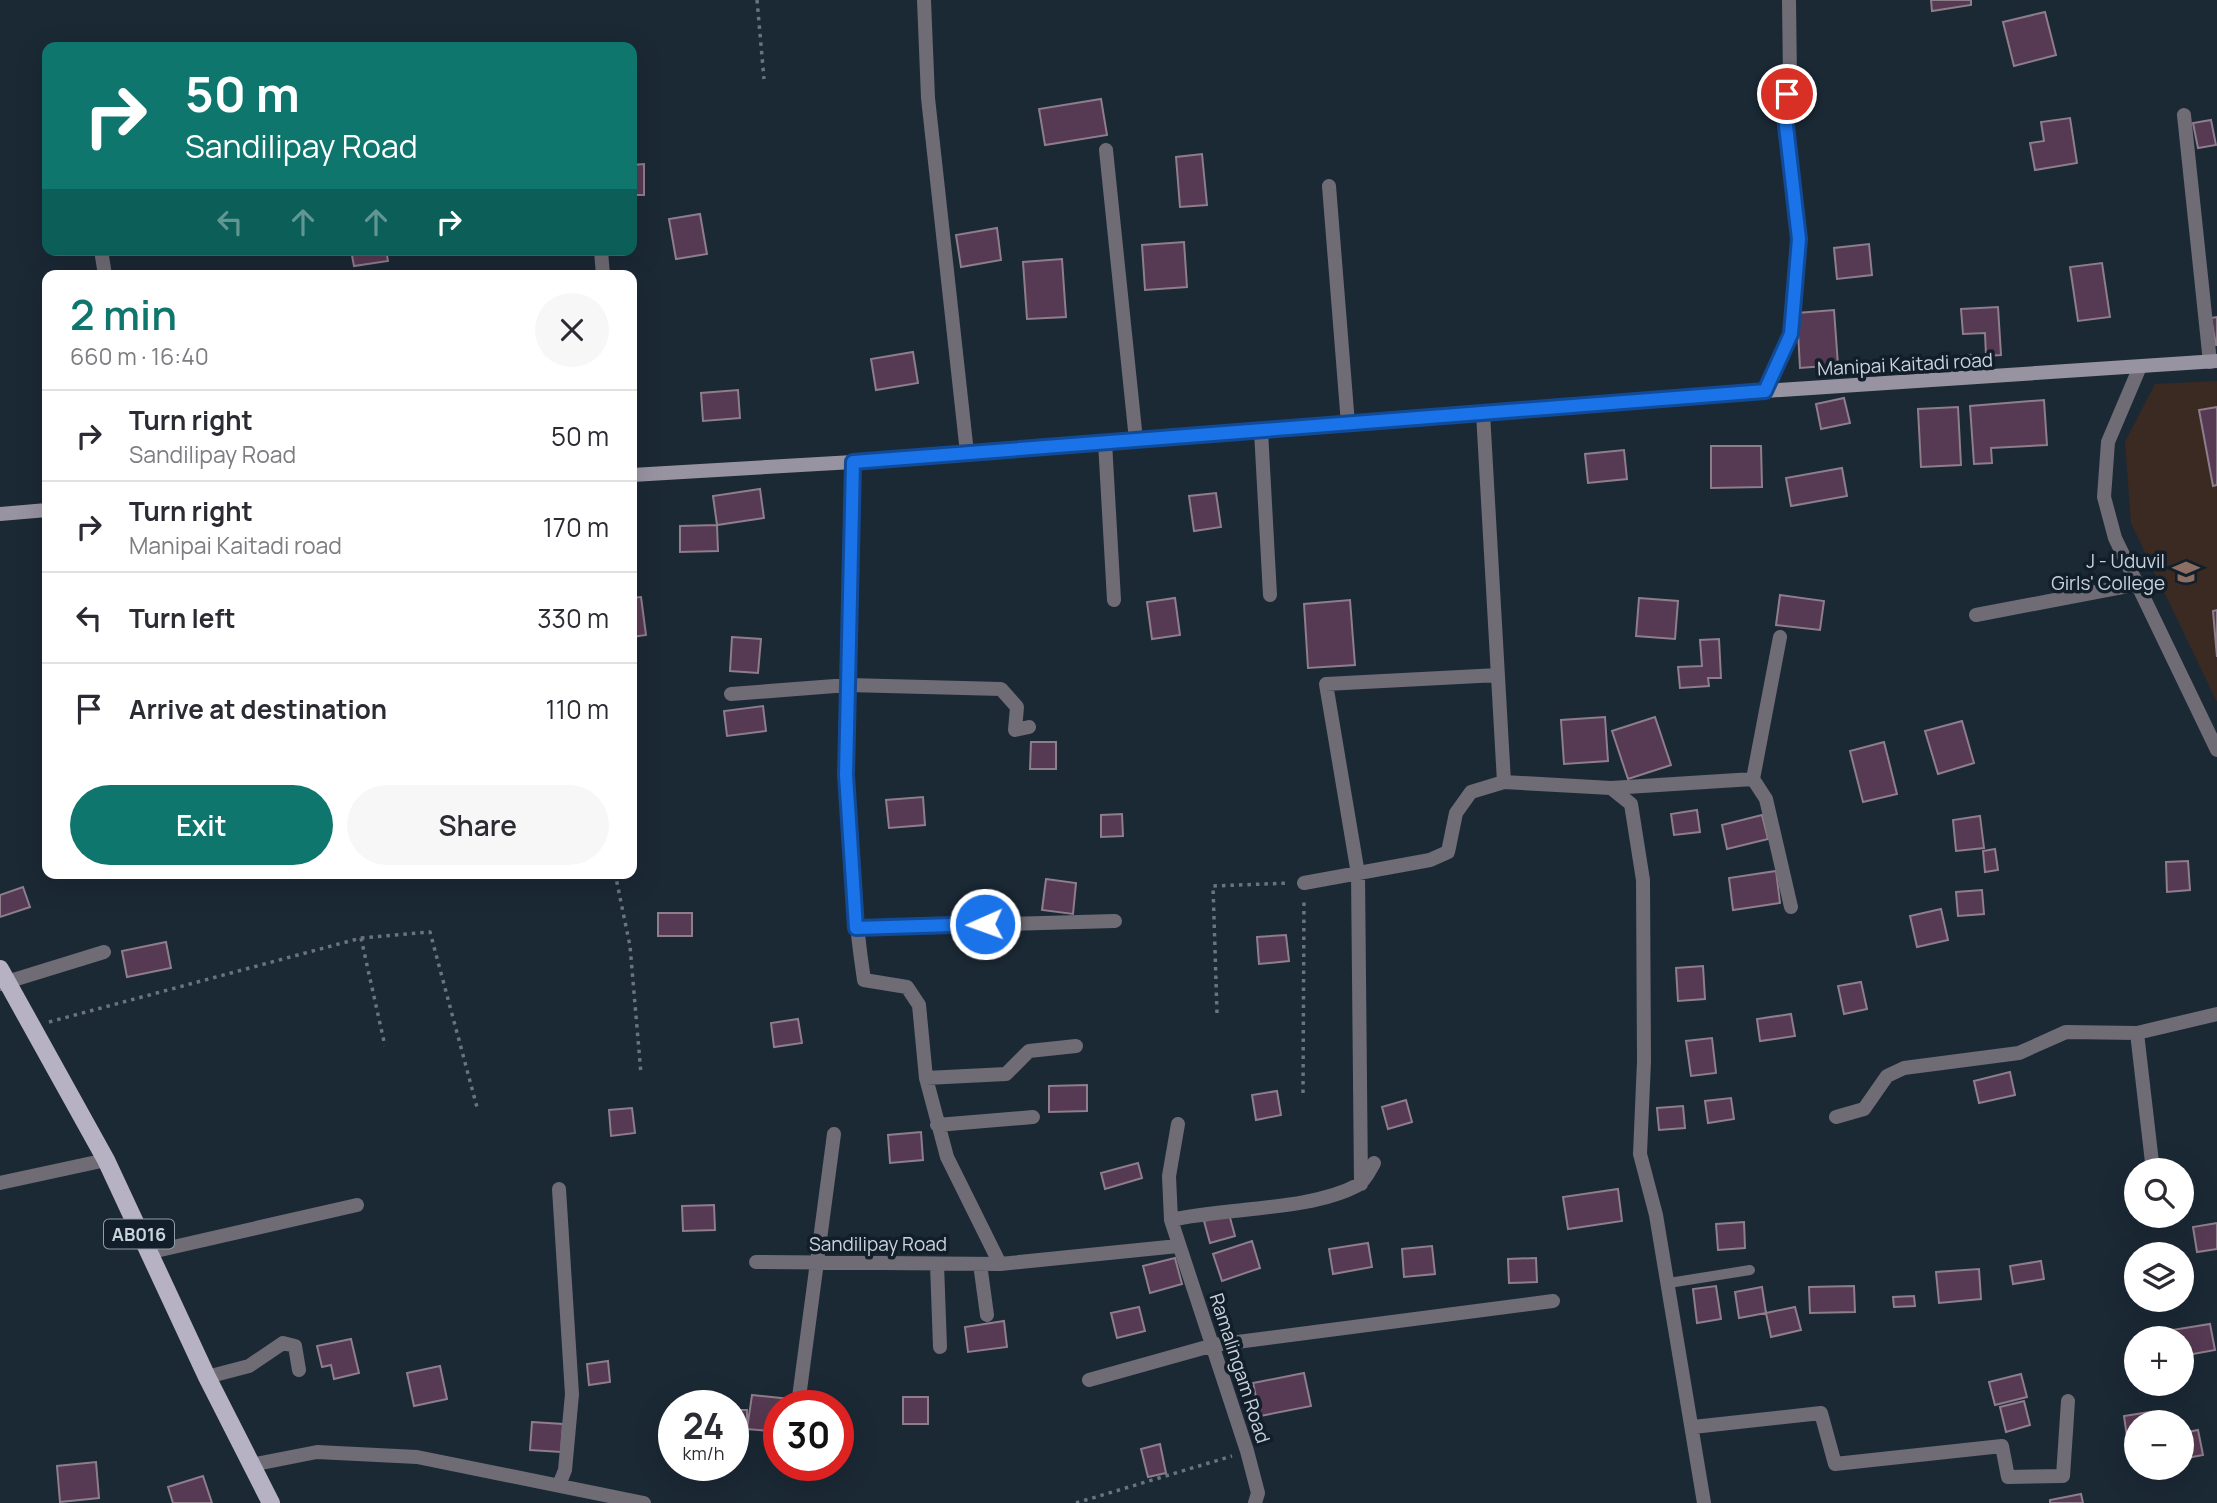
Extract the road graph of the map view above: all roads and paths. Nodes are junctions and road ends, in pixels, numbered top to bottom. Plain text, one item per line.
1 (757, 0) edge
2 (924, 0) edge
3 (1789, 0) edge
4 (764, 79) dead end
5 (2184, 115) dead end
6 (1106, 150) dead end
7 (1329, 186) dead end
8 (2214, 361) edge
9 (2139, 369) junction
10 (1765, 391) junction
11 (1483, 413) junction
12 (1348, 424) junction
13 (1261, 430) junction
14 (1136, 440) junction
15 (1105, 443) junction
16 (967, 453) junction
17 (853, 462) junction
18 (637, 475) edge
19 (42, 510) edge
20 (0, 514) edge
21 (2138, 584) junction
22 (1270, 594) dead end
23 (1114, 600) dead end
24 (1976, 615) dead end
25 (1780, 637) dead end
26 (1498, 675) junction
27 (848, 685) junction
28 (731, 694) dead end
29 (1029, 727) dead end
30 (2217, 750) edge
31 (1753, 779) junction
32 (1504, 782) junction
33 (1611, 788) junction
34 (1358, 874) junction
35 (616, 879) edge
36 (1304, 883) junction
37 (1791, 907) dead end
38 (1115, 921) dead end
39 (856, 928) junction
40 (361, 938) junction
41 (104, 952) dead end
42 (2, 978) edge
43 (1217, 1013) dead end
44 (2217, 1014) edge
45 (34, 1026) junction
46 (2137, 1033) junction
47 (385, 1046) dead end
48 (1076, 1046) dead end
49 (641, 1074) dead end
50 (926, 1078) junction
51 (1303, 1093) dead end
52 (478, 1111) dead end
53 (1033, 1117) dead end
54 (1836, 1117) dead end
55 (1178, 1124) dead end
56 (937, 1125) junction
57 (834, 1134) dead end
58 (2151, 1158) edge
59 (106, 1160) junction
60 (1374, 1163) dead end
61 (0, 1184) edge
62 (1361, 1184) junction
63 (559, 1189) dead end
64 (357, 1205) dead end
65 (1171, 1220) junction
66 (1178, 1246) junction
67 (147, 1253) junction
68 (756, 1262) dead end
69 (817, 1264) junction
70 (937, 1264) junction
71 (980, 1264) junction
72 (1000, 1264) junction
73 (1750, 1270) dead end
74 (1669, 1283) junction
75 (1553, 1301) dead end
76 (986, 1315) dead end
77 (1214, 1345) junction
78 (940, 1347) dead end
79 (299, 1370) dead end
80 (207, 1377) junction
81 (1089, 1380) dead end
82 (800, 1390) edge
83 (2067, 1401) dead end
84 (1693, 1427) junction
85 (1247, 1451) junction
86 (251, 1465) junction
87 (559, 1485) junction
88 (271, 1503) edge
89 (644, 1503) edge
90 (1076, 1503) edge
91 (1255, 1503) edge
92 (1704, 1503) edge

1 - 4 path
2 - 16 street
3 - 10 street
5 - 8 street
6 - 14 street
7 - 12 street
8 - 9 main road, Manipai Kaitadi road
9 - 10 main road, Manipai Kaitadi road
9 - 21 street
10 - 11 main road, Manipai Kaitadi road
11 - 12 main road, Manipai Kaitadi road
11 - 26 street
12 - 13 main road, Manipai Kaitadi road
13 - 14 main road, Manipai Kaitadi road
13 - 22 street
14 - 15 main road, Manipai Kaitadi road
15 - 16 main road, Manipai Kaitadi road
15 - 23 street
16 - 17 main road, Manipai Kaitadi road
17 - 18 main road, Manipai Kaitadi road
17 - 27 street
19 - 20 main road
21 - 24 street
21 - 30 street
25 - 31 street
26 - 32 street
26 - 34 street
27 - 28 street
27 - 29 street
27 - 39 street
31 - 33 street
31 - 37 street
32 - 33 street
32 - 34 street
33 - 74 street
34 - 36 street
34 - 62 street
35 - 49 path
36 - 43 path
36 - 51 path
38 - 39 street
39 - 50 street
40 - 45 path
40 - 47 path
40 - 52 path
41 - 42 street
42 - 45 main road, AB016
44 - 46 street
45 - 59 main road, AB016
46 - 54 street
46 - 58 street
48 - 50 street
50 - 56 street
53 - 56 street
55 - 65 street, Ramalingam Road
56 - 72 street
57 - 69 street
59 - 61 street
59 - 67 main road, AB016
60 - 62 street
62 - 65 street
63 - 87 street
64 - 67 street
65 - 66 street, Ramalingam Road
66 - 72 street, Sandilipay Road
66 - 77 street, Ramalingam Road
67 - 80 main road, AB016
68 - 69 street, Sandilipay Road
69 - 70 street, Sandilipay Road
69 - 82 street
70 - 71 street, Sandilipay Road
70 - 78 street
71 - 72 street, Sandilipay Road
71 - 76 street
73 - 74 lane
74 - 84 street
75 - 77 street
77 - 81 street
77 - 85 street, Ramalingam Road
79 - 80 street
80 - 86 main road, AB016
83 - 84 street
84 - 92 street
85 - 90 path
85 - 91 street, Ramalingam Road
86 - 87 street
86 - 88 main road, AB016
87 - 89 street

